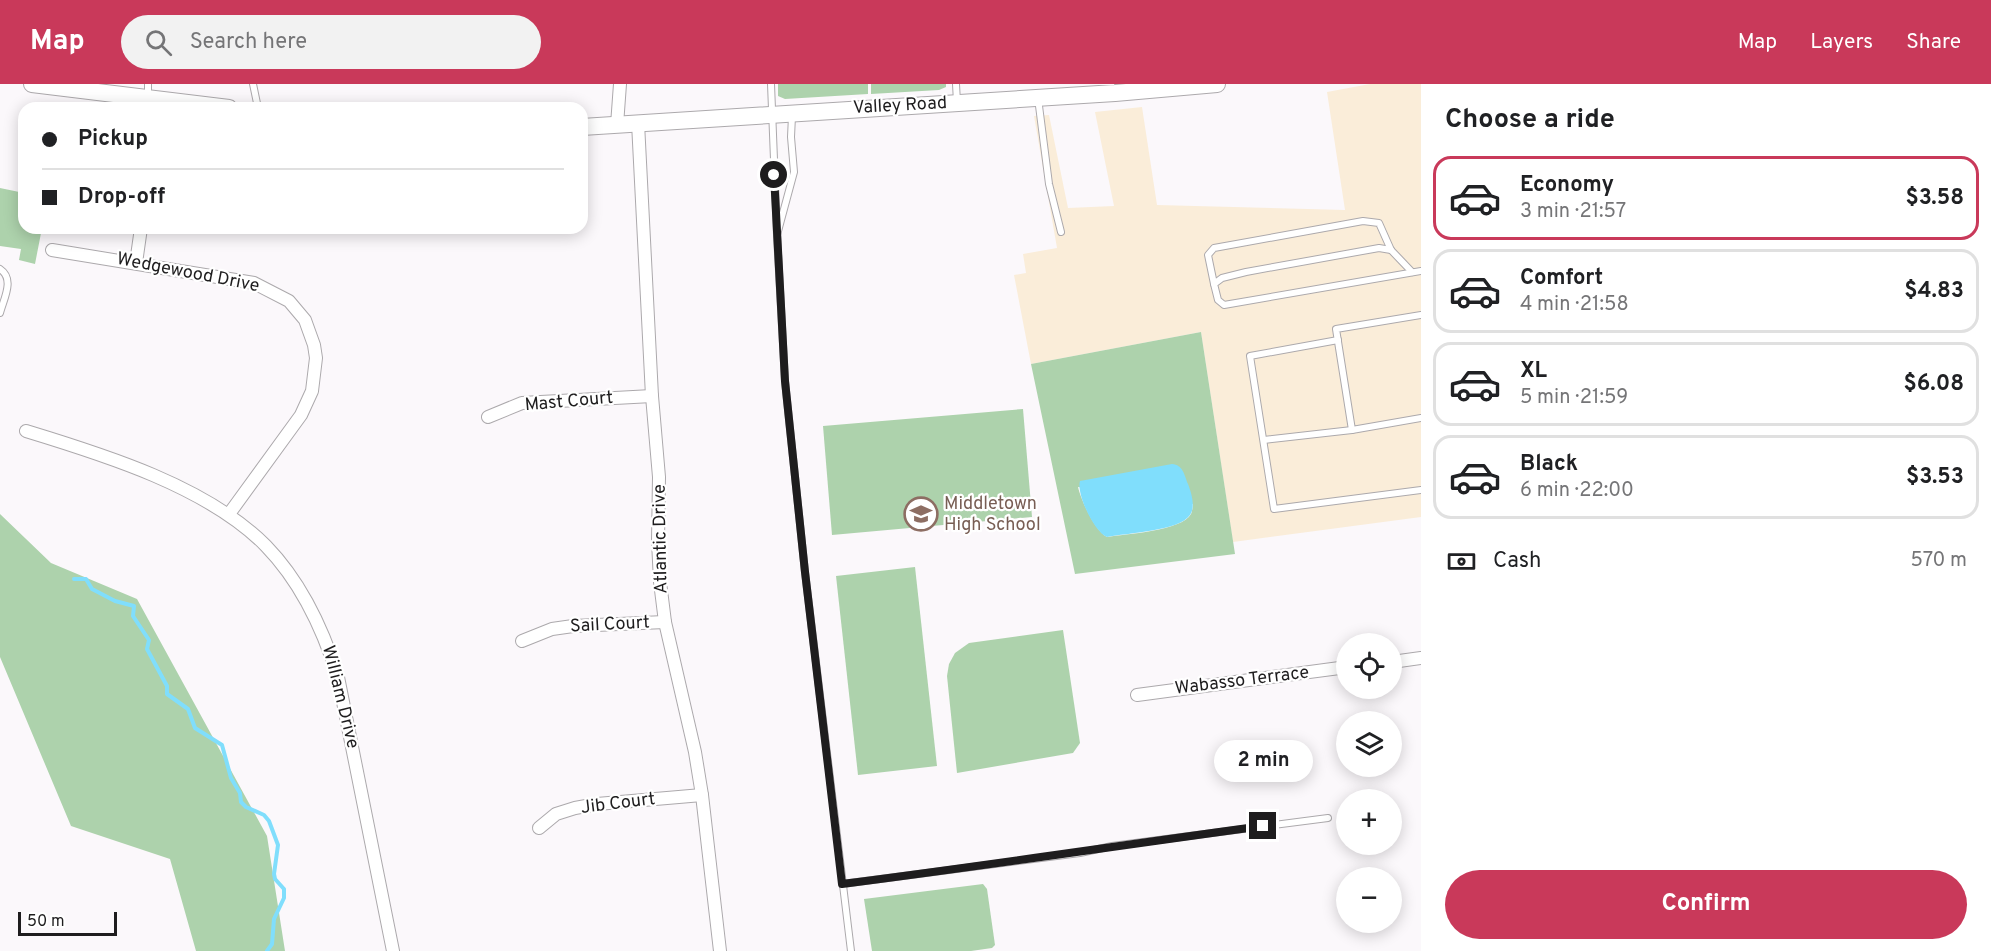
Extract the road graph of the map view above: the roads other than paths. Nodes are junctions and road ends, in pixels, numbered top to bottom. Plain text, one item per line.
1 (32, 84) edge
2 (253, 84) edge
3 (620, 84) edge
4 (771, 84) edge
5 (956, 84) edge
6 (1217, 84) edge
7 (1115, 88) edge
8 (154, 97) edge
9 (1038, 98) junction
10 (188, 102) edge
11 (257, 102) edge
12 (957, 103) junction
13 (792, 113) junction
14 (770, 114) junction
15 (638, 123) junction
16 (617, 125) junction
17 (588, 127) edge
18 (1061, 232) dead end
19 (140, 234) edge
20 (777, 235) junction
21 (52, 250) dead end
22 (1391, 250) junction
23 (136, 263) junction
24 (0, 269) edge
25 (1421, 271) edge
26 (1412, 272) junction
27 (1214, 284) junction
28 (0, 313) edge
29 (1421, 315) edge
30 (1338, 340) junction
31 (652, 396) junction
32 (488, 417) dead end
33 (1421, 418) edge
34 (1352, 430) junction
35 (26, 431) dead end
36 (1264, 441) junction
37 (1421, 489) edge
38 (229, 514) junction
39 (665, 622) junction
40 (522, 641) dead end
41 (1421, 658) edge
42 (1402, 661) edge
43 (1336, 669) edge
44 (1137, 695) dead end
45 (702, 795) junction
46 (1328, 818) dead end
47 (539, 828) dead end
48 (842, 884) junction
49 (393, 951) edge
50 (720, 951) edge
51 (851, 951) edge

1 - 8 main road
2 - 11 lane
3 - 16 street
4 - 14 lane
5 - 12 lane
6 - 7 main road, Valley Road
7 - 9 main road, Valley Road
8 - 10 main road
9 - 12 main road, Valley Road
9 - 18 lane
12 - 13 main road, Valley Road
13 - 14 main road, Valley Road
13 - 20 lane
14 - 15 main road, Valley Road
14 - 20 lane
15 - 16 main road, Valley Road
15 - 31 street, Atlantic Drive
16 - 17 main road, Valley Road
19 - 23 street
20 - 48 lane
21 - 23 street, Wedgewood Drive
22 - 26 lane
22 - 27 lane
22 - 27 lane
23 - 38 street, Wedgewood Drive
24 - 28 lane
25 - 26 lane
26 - 27 lane
29 - 30 lane
30 - 34 lane
30 - 36 lane
31 - 32 street, Mast Court
31 - 39 street, Atlantic Drive
33 - 34 lane
34 - 36 lane
35 - 38 street, William Drive
36 - 37 lane
38 - 49 street, William Drive
39 - 40 street, Sail Court
39 - 45 street, Atlantic Drive
41 - 42 street
43 - 44 street, Wabasso Terrace
45 - 47 street, Jib Court
45 - 50 street, Atlantic Drive
46 - 48 lane
48 - 51 lane

